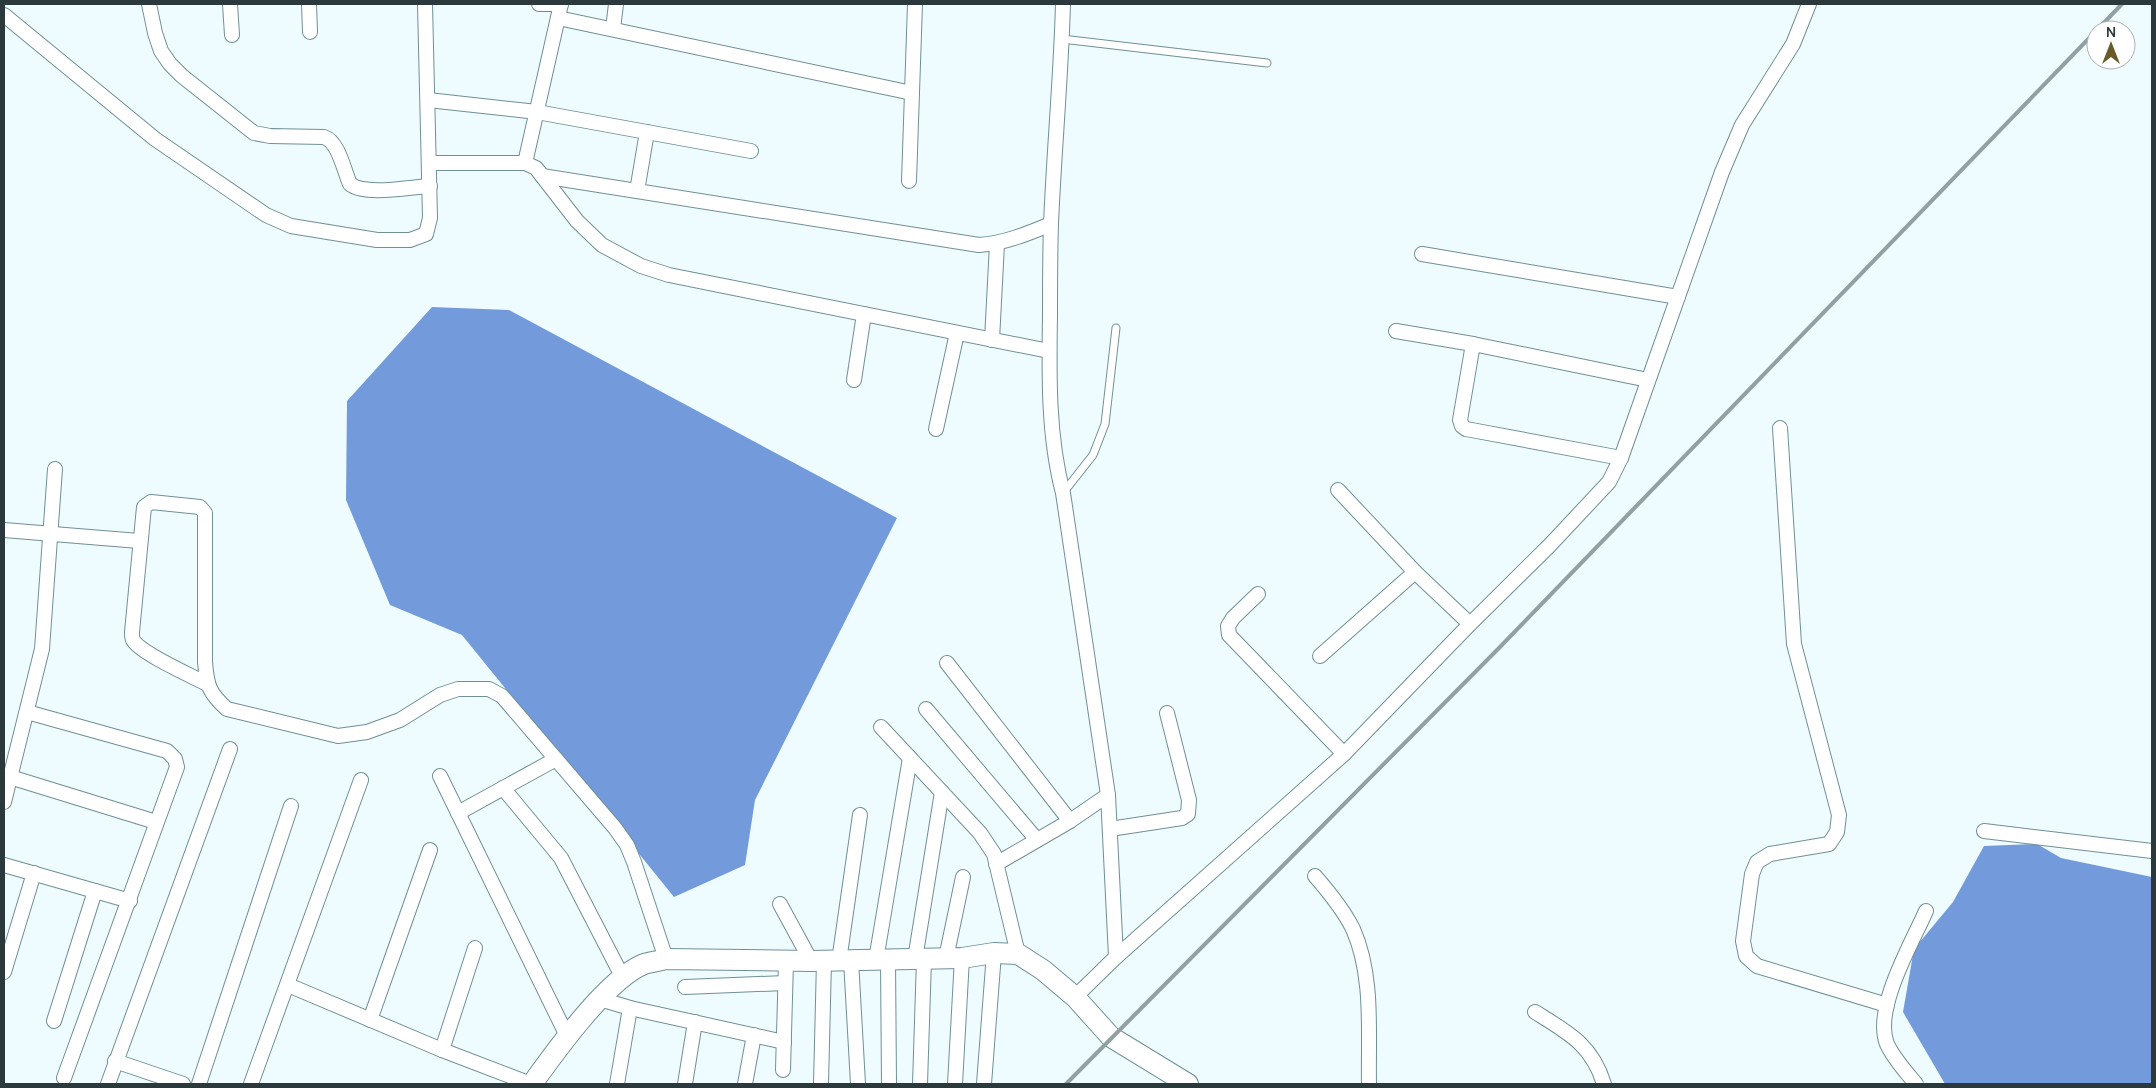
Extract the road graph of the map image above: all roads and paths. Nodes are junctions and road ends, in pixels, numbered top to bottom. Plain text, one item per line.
1 (149, 4) edge
2 (230, 4) edge
3 (309, 4) edge
4 (425, 4) edge
5 (539, 4) edge
6 (616, 4) edge
7 (915, 4) edge
8 (1063, 4) edge
9 (1809, 4) edge
10 (560, 8) edge
11 (4, 14) edge
12 (612, 29) junction
13 (310, 32) dead end
14 (232, 36) dead end
15 (1062, 39) junction
16 (1267, 63) dead end
17 (912, 93) junction
18 (428, 100) junction
19 (537, 112) junction
20 (647, 132) junction
21 (751, 151) dead end
22 (430, 163) junction
23 (525, 163) junction
24 (542, 176) junction
25 (909, 181) dead end
26 (430, 186) junction
27 (637, 192) junction
28 (1051, 224) junction
29 (997, 244) junction
30 (1422, 254) dead end
31 (1678, 297) junction
32 (864, 314) junction
33 (1116, 328) dead end
34 (1396, 331) dead end
35 (957, 333) junction
36 (992, 340) junction
37 (1474, 344) junction
38 (1049, 351) junction
39 (854, 380) dead end
40 (1648, 380) junction
41 (1780, 428) dead end
42 (936, 429) dead end
43 (1621, 458) junction
44 (55, 469) dead end
45 (1338, 490) dead end
46 (1063, 493) junction
47 (4, 530) edge
48 (50, 534) junction
49 (139, 542) junction
50 (1415, 572) junction
51 (1258, 594) dead end
52 (1470, 624) junction
53 (1320, 656) dead end
54 (947, 663) dead end
55 (207, 684) junction
56 (926, 709) dead end
57 (27, 712) junction
58 (1167, 713) dead end
59 (881, 727) dead end
60 (230, 749) dead end
61 (1344, 754) junction
62 (910, 758) junction
63 (556, 759) junction
64 (440, 776) dead end
65 (10, 777) junction
66 (361, 780) dead end
67 (503, 788) junction
68 (942, 792) junction
69 (1108, 795) junction
70 (4, 802) edge
71 (291, 806) dead end
72 (458, 813) junction
73 (860, 815) dead end
74 (1070, 821) junction
75 (156, 822) junction
76 (1110, 829) junction
77 (1984, 831) dead end
78 (1037, 840) junction
79 (430, 850) dead end
80 (2152, 851) edge
81 (996, 864) junction
82 (4, 865) edge
83 (34, 873) junction
84 (1315, 876) dead end
85 (963, 877) dead end
86 (95, 891) junction
87 (130, 901) junction
88 (780, 904) dead end
89 (1926, 911) dead end
90 (475, 948) dead end
91 (994, 953) junction
92 (1018, 954) junction
93 (1116, 957) junction
94 (954, 958) junction
95 (666, 959) junction
96 (919, 959) junction
97 (882, 960) junction
98 (831, 961) junction
99 (786, 962) junction
100 (4, 972) edge
101 (623, 978) junction
102 (785, 983) junction
103 (288, 985) junction
104 (685, 987) dead end
105 (1075, 997) junction
106 (600, 999) junction
107 (1887, 1005) junction
108 (630, 1008) junction
109 (1535, 1012) dead end
110 (370, 1020) junction
111 (54, 1021) dead end
112 (696, 1022) junction
113 (754, 1035) junction
114 (566, 1036) junction
115 (784, 1042) junction
116 (442, 1050) junction
117 (115, 1061) junction
118 (783, 1070) dead end
119 (64, 1078) dead end
120 (108, 1084) edge
121 (182, 1084) edge
122 (199, 1084) edge
123 (251, 1084) edge
124 (531, 1084) edge
125 (617, 1084) edge
126 (686, 1084) edge
127 (745, 1084) edge
128 (821, 1084) edge
129 (858, 1084) edge
130 (889, 1084) edge
131 (920, 1084) edge
132 (955, 1084) edge
133 (984, 1084) edge
134 (1188, 1084) edge
135 (1369, 1084) edge
136 (1604, 1084) edge
137 (1916, 1084) edge

1 - 26 street
2 - 14 street
3 - 13 street
4 - 18 street
5 - 10 street
6 - 12 street
7 - 17 street
8 - 15 street
9 - 31 street
10 - 12 street
10 - 19 street
11 - 26 street
12 - 17 street
15 - 16 lane
15 - 28 street
17 - 25 street
18 - 19 street
18 - 22 street
19 - 20 street
19 - 23 street
20 - 21 street
20 - 27 street
22 - 23 street
22 - 26 street
23 - 24 street
24 - 27 street
24 - 32 street
27 - 29 street
28 - 29 street
28 - 38 street
29 - 36 street
30 - 31 street
31 - 40 street
32 - 35 street
32 - 39 street
33 - 46 lane
34 - 37 street
35 - 36 street
35 - 42 street
36 - 38 street
37 - 40 street
37 - 43 street
38 - 46 street
40 - 43 street
41 - 107 street
43 - 52 street
44 - 48 street
45 - 50 street
46 - 69 street
47 - 48 street
48 - 49 street
48 - 57 street
49 - 55 street
49 - 55 street
50 - 52 street
50 - 53 street
51 - 61 street
52 - 61 street
54 - 74 street
55 - 63 street
56 - 78 street
57 - 65 street
57 - 75 street
58 - 76 street
59 - 62 street
60 - 117 street
61 - 93 street
62 - 68 street
62 - 97 street
63 - 67 street
63 - 95 street
64 - 72 street
65 - 70 street
65 - 75 street
66 - 103 street
67 - 72 street
67 - 101 street
68 - 81 street
68 - 96 street
69 - 74 street
69 - 76 street
71 - 122 street
72 - 114 street
73 - 98 street
74 - 78 street
75 - 87 street
76 - 93 street
77 - 80 street
78 - 81 street
79 - 110 street
81 - 92 street
82 - 83 street
83 - 86 street
83 - 100 street
84 - 135 street
85 - 94 street
86 - 87 street
86 - 111 street
87 - 119 street
88 - 98 street
89 - 107 street
90 - 116 street
91 - 92 street
91 - 94 street
91 - 133 street
92 - 105 street
93 - 105 street
94 - 96 street
94 - 132 street
95 - 99 street
95 - 101 street
96 - 97 street
96 - 131 street
97 - 98 street
97 - 130 street
98 - 99 street
98 - 128 street
98 - 129 street
99 - 102 street
101 - 106 street
102 - 104 street
102 - 115 street
103 - 110 street
103 - 123 street
105 - 134 street
106 - 108 street
106 - 114 street
107 - 137 street
108 - 112 street
108 - 125 street
109 - 136 street
110 - 116 street
112 - 113 street
112 - 126 street
113 - 115 street
113 - 127 street
114 - 124 street
115 - 118 street
116 - 124 street
117 - 120 street
117 - 121 street

